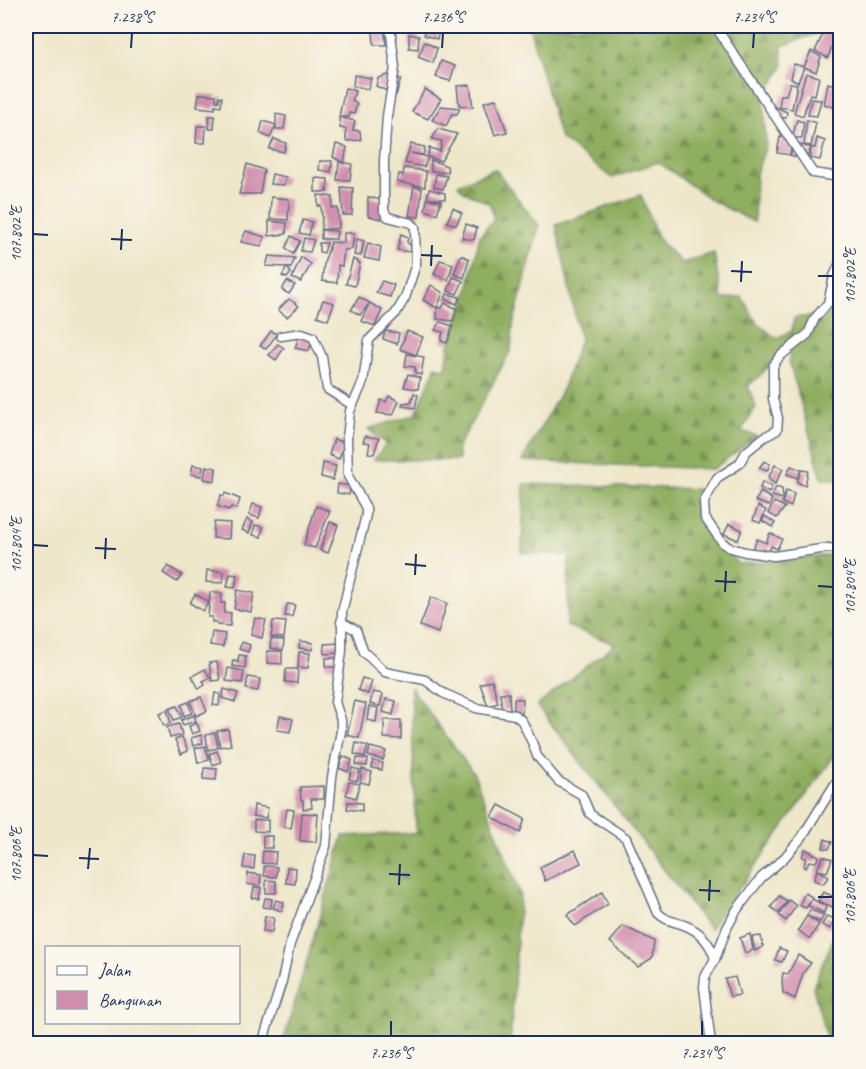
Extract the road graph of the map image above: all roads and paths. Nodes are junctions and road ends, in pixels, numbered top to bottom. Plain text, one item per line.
1 (390, 26) edge
2 (715, 26) edge
3 (840, 177) edge
4 (840, 263) edge
5 (282, 336) dead end
6 (352, 405) junction
7 (840, 550) edge
8 (341, 622) junction
9 (840, 776) edge
10 (715, 959) junction
11 (262, 1044) edge
12 (711, 1044) edge

1 - 6 street
2 - 3 street
4 - 7 street
5 - 6 street
6 - 8 street
8 - 10 street
8 - 11 street
9 - 10 street
10 - 12 street

